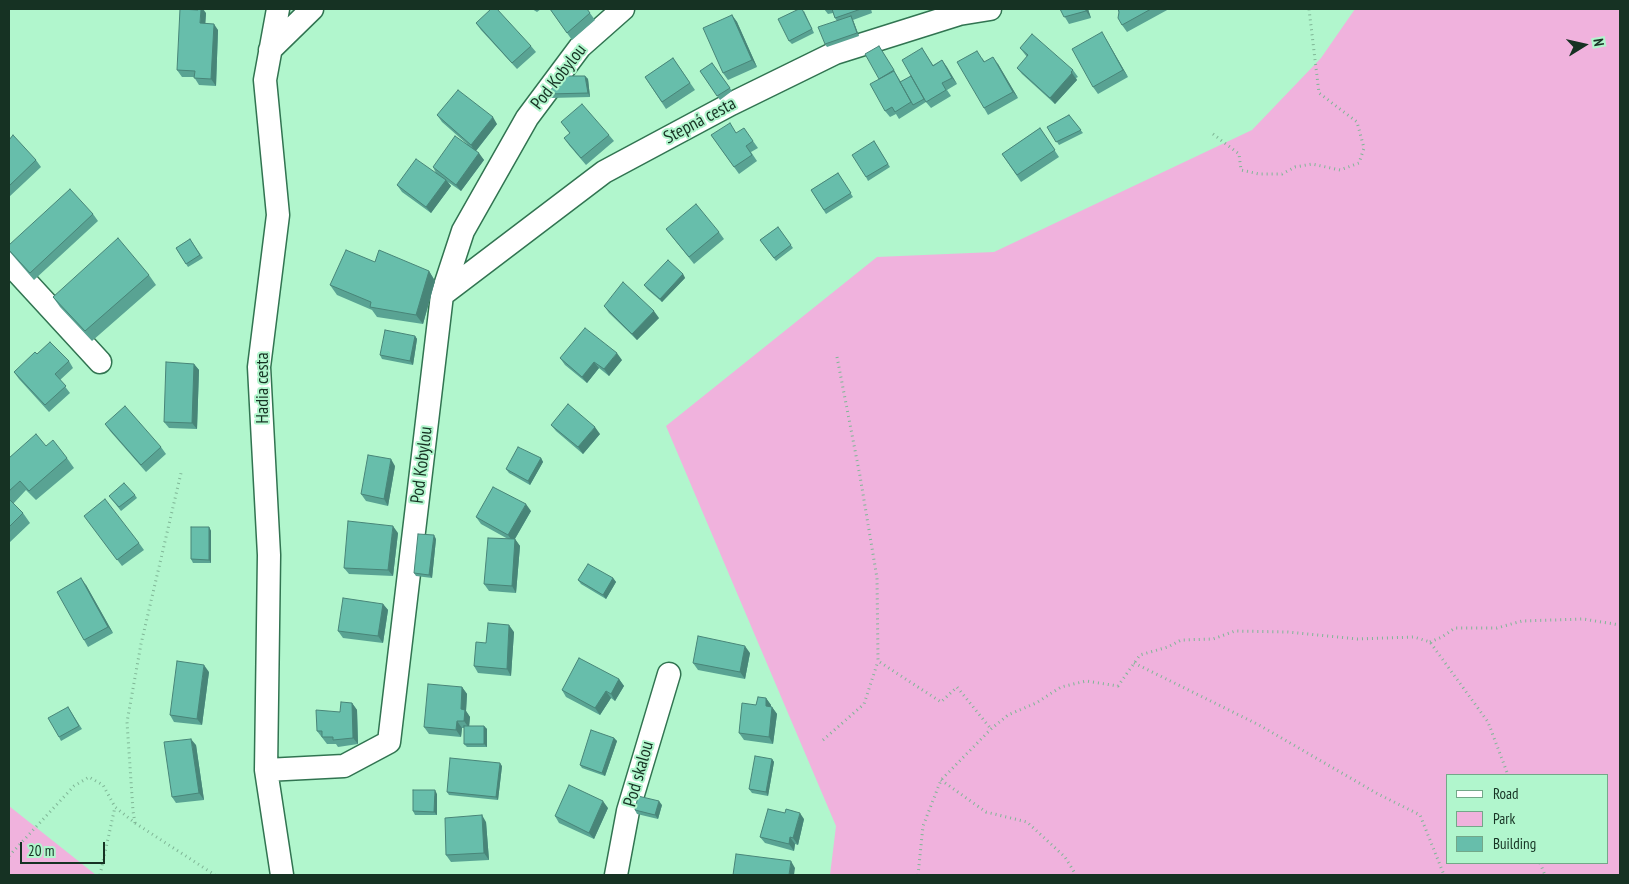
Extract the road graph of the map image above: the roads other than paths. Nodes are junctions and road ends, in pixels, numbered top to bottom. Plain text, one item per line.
1 (278, 9) edge
2 (312, 9) edge
3 (623, 9) edge
4 (990, 9) edge
5 (270, 50) junction
6 (9, 264) edge
7 (442, 295) junction
8 (100, 362) dead end
9 (669, 674) dead end
10 (266, 770) junction
11 (282, 875) edge
12 (616, 875) edge

1 - 5 street, Hadia cesta
2 - 5 street
3 - 7 street, Pod Kobylou
4 - 7 street, Stepná cesta
5 - 10 street, Hadia cesta
6 - 8 street
7 - 10 street, Pod Kobylou
9 - 12 street, Pod skalou
10 - 11 street

